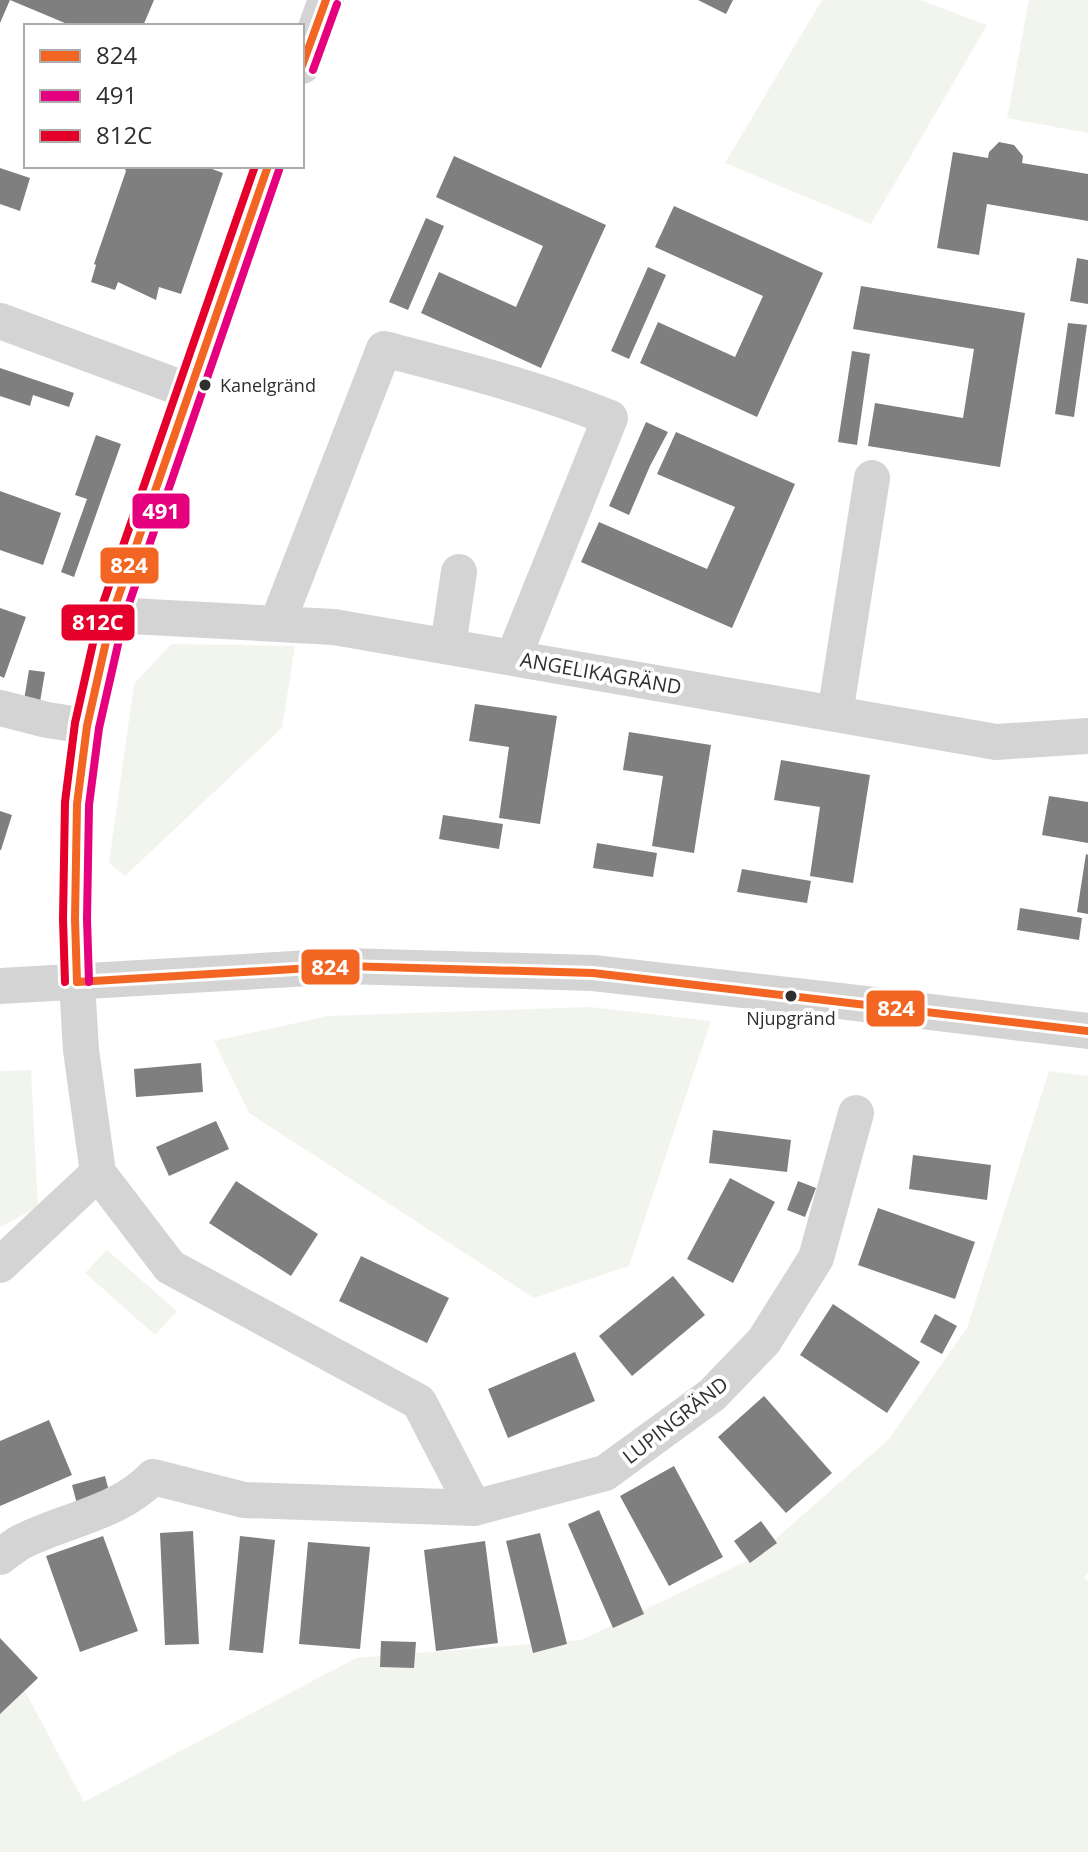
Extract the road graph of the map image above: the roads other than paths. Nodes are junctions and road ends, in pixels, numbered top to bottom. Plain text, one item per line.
1 (326, 0) edge
2 (304, 60) edge
3 (267, 168) edge
4 (0, 321) edge
5 (189, 391) junction
6 (872, 478) dead end
7 (459, 572) dead end
8 (112, 615) junction
9 (277, 624) junction
10 (448, 646) junction
11 (513, 658) junction
12 (0, 708) edge
13 (835, 714) junction
14 (87, 726) junction
15 (1088, 736) edge
16 (77, 982) junction
17 (0, 986) edge
18 (1088, 1031) edge
19 (856, 1113) dead end
20 (98, 1173) junction
21 (0, 1265) edge
22 (474, 1508) junction
23 (0, 1557) edge

1 - 2 street
3 - 5 street
4 - 5 street
5 - 8 street
6 - 13 street
7 - 10 street
8 - 9 street, ANGELIKAGRÄND
8 - 14 street
9 - 10 street, ANGELIKAGRÄND
9 - 11 street
10 - 11 street, ANGELIKAGRÄND
11 - 13 street, ANGELIKAGRÄND
12 - 14 street
13 - 15 street, ANGELIKAGRÄND
14 - 16 street
16 - 17 street
16 - 18 street
16 - 20 street
19 - 22 street, LUPINGRÄND
20 - 21 street
20 - 22 street
22 - 23 street, LUPINGRÄND

